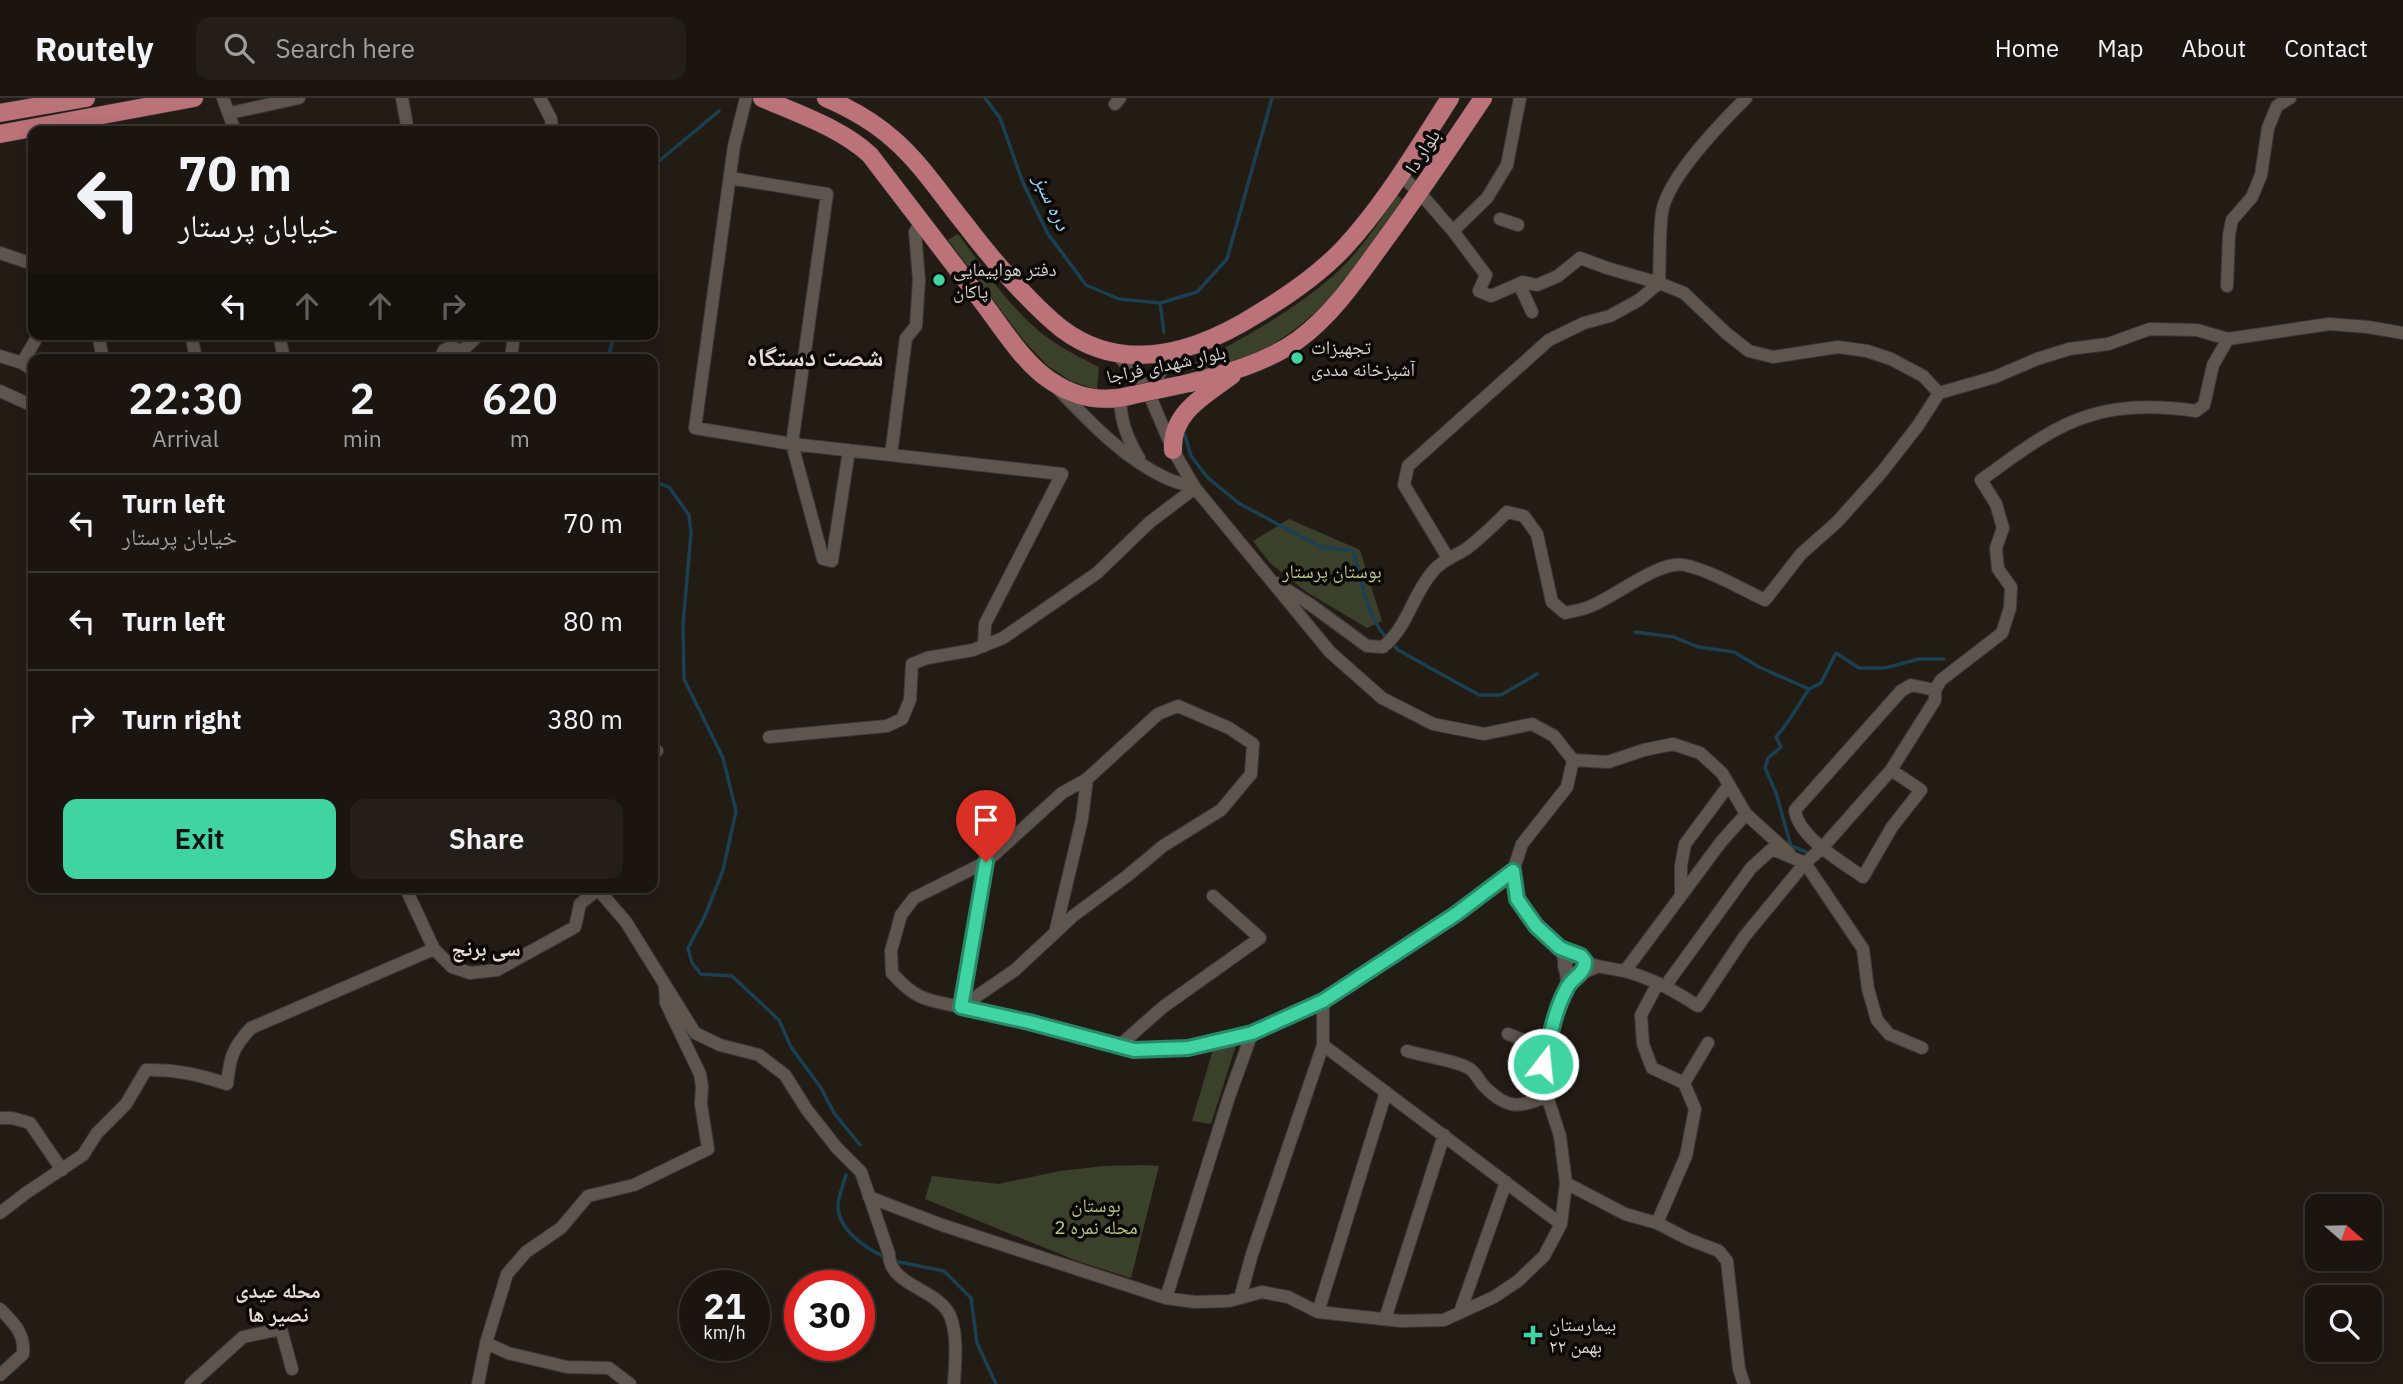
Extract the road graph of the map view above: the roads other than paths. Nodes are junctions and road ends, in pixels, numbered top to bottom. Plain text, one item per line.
1 (86, 98) edge
2 (194, 98) edge
3 (223, 98) edge
4 (299, 98) edge
5 (402, 98) edge
6 (540, 98) edge
7 (746, 98) edge
8 (762, 98) edge
9 (825, 98) edge
10 (1450, 98) edge
11 (1482, 98) edge
12 (1520, 98) edge
13 (1746, 98) edge
14 (2290, 98) edge
15 (20, 110) junction
16 (0, 113) edge
17 (230, 113) junction
18 (83, 126) edge
19 (234, 126) edge
20 (407, 126) edge
21 (552, 126) edge
22 (24, 131) junction
23 (28, 131) edge
24 (0, 134) edge
25 (1400, 175) junction
26 (730, 178) junction
27 (1420, 193) junction
28 (1500, 219) dead end
29 (922, 223) junction
30 (1518, 225) dead end
31 (1453, 231) junction
32 (0, 253) edge
33 (28, 262) edge
34 (1659, 283) junction
35 (1519, 284) junction
36 (2227, 286) dead end
37 (1532, 312) dead end
38 (2403, 333) edge
39 (2228, 339) junction
40 (35, 340) edge
41 (475, 340) edge
42 (1179, 352) junction
43 (441, 354) edge
44 (463, 354) edge
45 (465, 354) edge
46 (1117, 354) junction
47 (0, 356) edge
48 (22, 363) junction
49 (28, 367) edge
50 (1239, 369) junction
51 (1049, 380) junction
52 (0, 391) edge
53 (1939, 393) junction
54 (1138, 398) junction
55 (28, 404) edge
56 (792, 444) junction
57 (849, 450) junction
58 (1173, 450) junction
59 (891, 455) junction
60 (1143, 464) junction
61 (1195, 488) junction
62 (1448, 558) junction
63 (1276, 583) junction
64 (984, 646) junction
65 (1936, 690) junction
66 (769, 737) dead end
67 (1573, 760) junction
68 (1891, 770) junction
69 (1087, 779) junction
70 (1728, 786) junction
71 (1746, 814) junction
72 (1822, 848) junction
73 (986, 862) junction
74 (1801, 862) junction
75 (1513, 871) junction
76 (408, 893) edge
77 (592, 893) edge
78 (601, 893) edge
79 (1213, 896) dead end
80 (1681, 896) junction
81 (1055, 933) junction
82 (434, 950) junction
83 (1575, 962) junction
84 (1625, 971) junction
85 (1662, 984) junction
86 (665, 986) junction
87 (1323, 1001) junction
88 (961, 1007) junction
89 (1252, 1033) junction
90 (1508, 1034) dead end
91 (1708, 1043) dead end
92 (1323, 1045) junction
93 (1119, 1046) junction
94 (1922, 1048) dead end
95 (1547, 1049) junction
96 (1407, 1051) dead end
97 (1684, 1083) junction
98 (1386, 1092) junction
99 (1547, 1096) junction
100 (0, 1118) edge
101 (1444, 1135) junction
102 (62, 1170) junction
103 (1506, 1182) junction
104 (1566, 1183) junction
105 (869, 1198) junction
106 (0, 1213) edge
107 (1657, 1223) junction
108 (1561, 1224) junction
109 (1166, 1298) junction
110 (1241, 1298) junction
111 (0, 1308) edge
112 (1318, 1312) junction
113 (1460, 1312) junction
114 (1385, 1319) junction
115 (486, 1343) junction
116 (292, 1369) dead end
117 (0, 1375) edge
118 (191, 1384) edge
119 (478, 1384) edge
120 (630, 1384) edge
121 (954, 1384) edge
122 (1744, 1384) edge

1 - 15 main road
2 - 18 main road
3 - 17 street
4 - 17 street
5 - 20 street
6 - 21 street
7 - 26 street
8 - 29 main road, بلوار شهدای فراجا
9 - 46 main road, بلوار شهدای فراجا
10 - 25 main road, بلوار دا
11 - 27 main road, بلوار دا
12 - 31 street
13 - 34 street
14 - 36 street
15 - 16 main road
15 - 22 main road
17 - 19 street
22 - 23 main road
22 - 24 main road
25 - 27 street
25 - 42 main road, بلوار شهدای فراجا
26 - 56 street
26 - 56 street
27 - 31 street
27 - 50 main road, بلوار شهدای فراجا
28 - 30 street
29 - 51 main road, بلوار شهدای فراجا
29 - 59 street
31 - 35 street
32 - 33 street
34 - 35 street
34 - 53 street
34 - 62 street
35 - 37 street
38 - 39 street
39 - 53 street
39 - 65 street
40 - 48 street
41 - 45 street
42 - 46 main road, بلوار شهدای فراجا
42 - 54 street
43 - 44 street
46 - 54 street
47 - 48 street
48 - 49 street
50 - 54 main road, بلوار شهدای فراجا, bridge
50 - 58 main road
51 - 54 main road, بلوار شهدای فراجا
51 - 60 street
52 - 55 street
53 - 62 street
54 - 58 street
54 - 60 street
56 - 57 street
56 - 57 street
57 - 59 street
58 - 61 street
59 - 64 street
60 - 61 street
61 - 63 street
61 - 64 street
62 - 63 street
63 - 67 street
64 - 66 street
65 - 68 street
65 - 72 street
67 - 70 street
67 - 75 street
68 - 72 street
68 - 72 street
69 - 73 street
69 - 81 street
69 - 81 street
70 - 71 street
70 - 80 street
71 - 74 street
71 - 80 street
72 - 74 street
73 - 88 street
73 - 88 street
74 - 85 street
74 - 85 street
74 - 94 street
75 - 83 street
75 - 87 street
76 - 82 street
77 - 82 street
78 - 86 street
79 - 93 street
80 - 84 street
81 - 88 street
82 - 102 street
83 - 84 street
83 - 95 street
84 - 85 street
85 - 97 street
86 - 105 street
86 - 115 street
87 - 89 street
87 - 92 street
88 - 93 street
89 - 93 street
89 - 109 street
90 - 95 street
91 - 97 street
92 - 98 street
92 - 110 street
95 - 99 street
96 - 99 street
97 - 107 street
98 - 101 street
98 - 112 street
99 - 104 street
100 - 102 street
101 - 103 street
101 - 114 street
102 - 106 street
103 - 108 street
103 - 113 street
104 - 107 street
104 - 108 street
105 - 109 street
105 - 121 street
107 - 122 street
108 - 113 street
109 - 110 street
110 - 112 street
111 - 117 street
112 - 114 street
113 - 114 street
115 - 119 street
115 - 120 street
116 - 118 street

